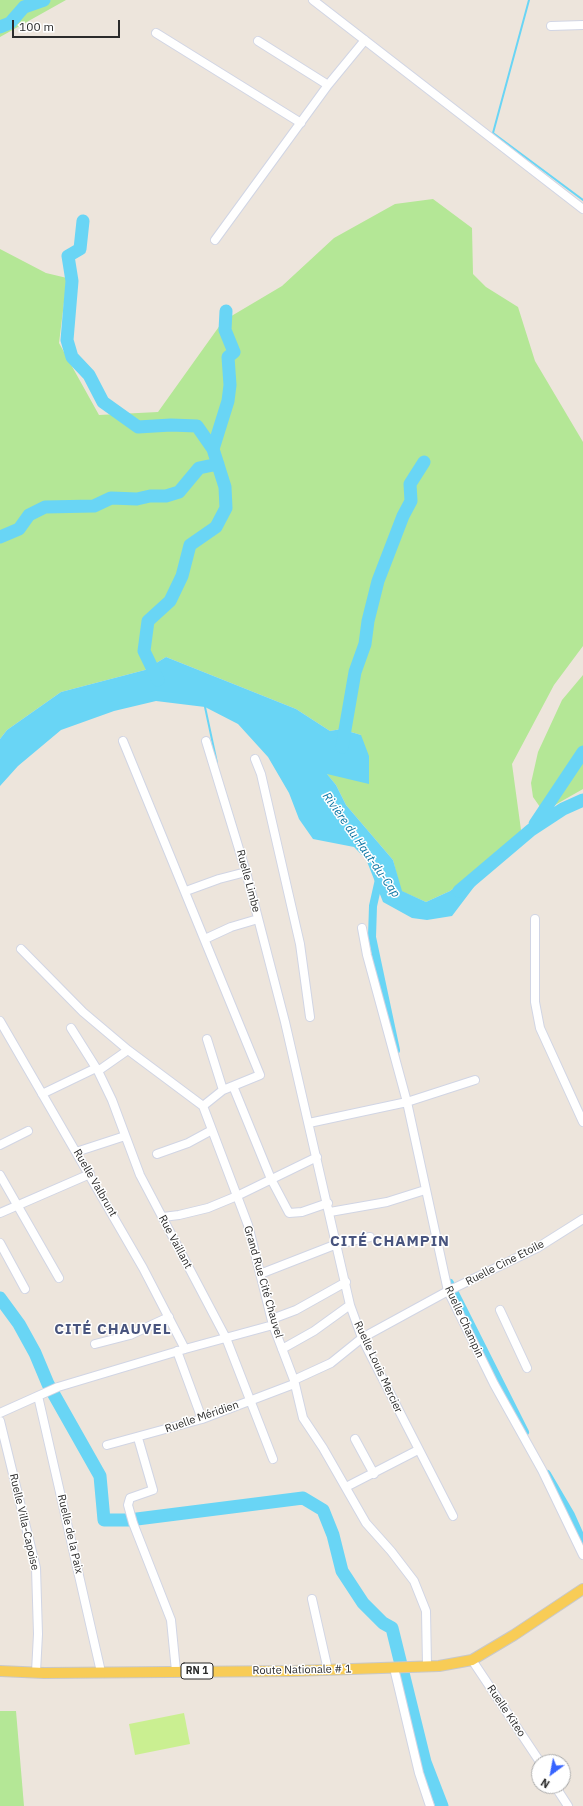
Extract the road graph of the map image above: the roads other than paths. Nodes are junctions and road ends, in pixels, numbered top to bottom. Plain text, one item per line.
1 (313, 0) edge
2 (583, 25) edge
3 (551, 26) dead end
4 (156, 33) dead end
5 (365, 40) junction
6 (258, 41) dead end
7 (328, 85) junction
8 (301, 123) junction
9 (583, 209) edge
10 (215, 240) dead end
11 (123, 741) dead end
12 (206, 741) dead end
13 (255, 759) dead end
14 (246, 872) junction
15 (186, 891) junction
16 (258, 919) junction
17 (535, 919) dead end
18 (362, 928) dead end
19 (205, 939) junction
20 (21, 949) dead end
21 (310, 1017) dead end
22 (0, 1021) edge
23 (285, 1022) joint
24 (71, 1028) dead end
25 (207, 1039) dead end
26 (128, 1050) junction
27 (97, 1069) junction
28 (475, 1080) dead end
29 (233, 1086) junction
30 (223, 1090) junction
31 (42, 1094) junction
32 (407, 1102) junction
33 (203, 1106) junction
34 (583, 1122) edge
35 (309, 1123) junction
36 (28, 1130) dead end
37 (212, 1130) junction
38 (125, 1136) junction
39 (0, 1145) edge
40 (76, 1152) junction
41 (157, 1154) dead end
42 (317, 1156) junction
43 (90, 1174) junction
44 (0, 1175) edge
45 (271, 1179) junction
46 (425, 1190) junction
47 (237, 1196) junction
48 (17, 1206) junction
49 (329, 1208) junction
50 (0, 1213) edge
51 (162, 1217) junction
52 (583, 1219) edge
53 (370, 1236) dead end
54 (0, 1243) edge
55 (337, 1244) junction
56 (260, 1274) junction
57 (59, 1278) dead end
58 (346, 1282) junction
59 (25, 1289) dead end
60 (448, 1291) junction
61 (350, 1304) junction
62 (500, 1310) dead end
63 (169, 1317) junction
64 (273, 1322) junction
65 (226, 1338) junction
66 (362, 1338) junction
67 (95, 1344) dead end
68 (282, 1349) junction
69 (181, 1350) junction
70 (527, 1368) dead end
71 (294, 1382) junction
72 (38, 1396) junction
73 (251, 1400) junction
74 (0, 1413) edge
75 (202, 1419) junction
76 (0, 1421) edge
77 (138, 1438) junction
78 (355, 1439) dead end
79 (108, 1445) dead end
80 (418, 1450) junction
81 (273, 1459) dead end
82 (374, 1474) junction
83 (346, 1487) junction
84 (453, 1516) dead end
85 (583, 1555) edge
86 (583, 1589) edge
87 (312, 1598) dead end
88 (472, 1660) junction
89 (427, 1666) junction
90 (394, 1668) junction
91 (328, 1670) junction
92 (0, 1671) edge
93 (36, 1672) junction
94 (101, 1672) junction
95 (176, 1672) junction
96 (535, 1754) edge
97 (560, 1794) edge
98 (430, 1806) edge
99 (568, 1806) edge

1 - 5 street
2 - 3 street
4 - 8 street
5 - 7 street
5 - 9 street
6 - 7 street
7 - 8 street
8 - 10 street
11 - 15 street
12 - 14 street, Ruelle Limbe
13 - 21 street
14 - 15 street
14 - 16 street, Ruelle Limbe
15 - 19 street
16 - 19 street
16 - 23 street, Ruelle Limbe
17 - 34 street
18 - 32 street, Ruelle Champin
19 - 29 street
20 - 26 street
22 - 31 street, Ruelle Valbrunt
23 - 35 street, Ruelle Louis Mercier
24 - 27 street, Rue Vaillant
25 - 30 street
26 - 27 street
26 - 33 street
27 - 31 street
27 - 38 street, Rue Vaillant
28 - 32 street
29 - 30 street
29 - 45 street
30 - 33 street
31 - 40 street, Ruelle Valbrunt
32 - 35 street
32 - 46 street, Ruelle Champin
33 - 37 street, Grand Rue Cité Chauvel
35 - 42 street, Ruelle Louis Mercier
36 - 39 street
37 - 41 street
37 - 47 street, Grand Rue Cité Chauvel
38 - 40 street
38 - 51 street, Rue Vaillant
40 - 43 street, Ruelle Valbrunt
42 - 45 street
42 - 49 street, Ruelle Louis Mercier
43 - 48 street
43 - 63 street, Ruelle Valbrunt
44 - 48 street
45 - 47 street
45 - 49 street
46 - 49 street
46 - 60 street, Ruelle Champin
47 - 51 street
47 - 56 street, Grand Rue Cité Chauvel
48 - 50 street
48 - 57 street
49 - 55 street, Ruelle Louis Mercier
51 - 65 street, Rue Vaillant
52 - 60 street, Ruelle Cine Etoile
53 - 55 street
54 - 59 street
55 - 56 street
55 - 58 street, Ruelle Louis Mercier
56 - 64 street, Grand Rue Cité Chauvel
58 - 61 street, Ruelle Louis Mercier
58 - 64 street
60 - 66 street, Ruelle Cine Etoile
60 - 85 street, Ruelle Champin
61 - 66 street, Ruelle Louis Mercier
61 - 68 street
62 - 70 street
63 - 67 street
63 - 69 street, Ruelle Valbrunt
64 - 65 street
64 - 68 street, Grand Rue Cité Chauvel
65 - 69 street
65 - 73 street, Rue Vaillant
66 - 71 street, Ruelle Méridien
66 - 80 street, Ruelle Louis Mercier
68 - 71 street, Grand Rue Cité Chauvel
69 - 72 street
69 - 75 street, Ruelle Valbrunt
71 - 73 street, Ruelle Méridien
71 - 83 street, Grand Rue Cité Chauvel
72 - 74 street
72 - 94 street, Ruelle de la Paix
73 - 75 street, Ruelle Méridien
73 - 81 street, Rue Vaillant
75 - 77 street, Ruelle Méridien
76 - 93 street, Ruelle Villa-Capoise
77 - 79 street, Ruelle Méridien
77 - 95 street
78 - 82 street
80 - 82 street
80 - 84 street, Ruelle Louis Mercier
82 - 83 street
83 - 89 street, Grand Rue Cité Chauvel
86 - 88 main road, Route Nationale # 1 / RN 1
87 - 91 street
88 - 89 main road, Route Nationale # 1 / RN 1
88 - 96 street, Ruelle Kiteo
89 - 90 main road, Route Nationale # 1 / RN 1
90 - 91 main road, Route Nationale # 1 / RN 1
90 - 98 street
91 - 95 main road, Route Nationale # 1 / RN 1
92 - 93 main road, Route Nationale # 1 / RN 1
93 - 94 main road, Route Nationale # 1 / RN 1
94 - 95 main road, Route Nationale # 1 / RN 1
97 - 99 street

